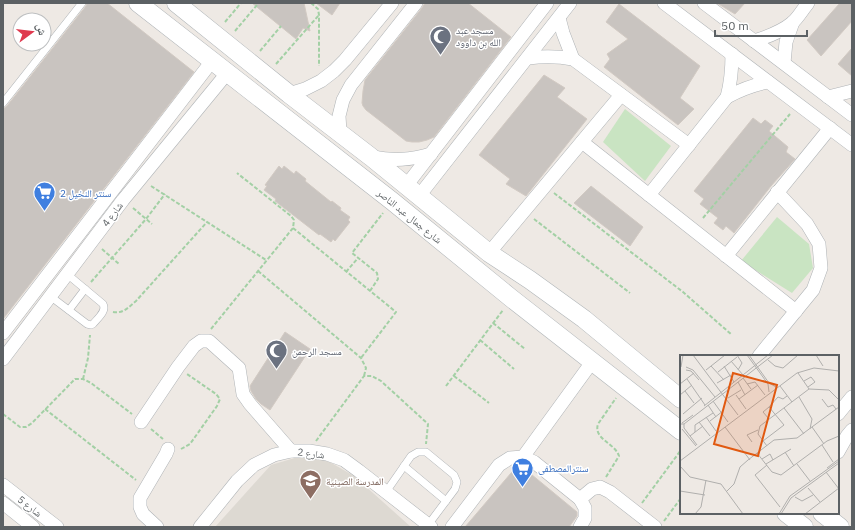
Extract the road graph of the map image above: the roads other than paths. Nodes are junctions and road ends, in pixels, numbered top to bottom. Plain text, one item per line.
1 (82, 3) edge
2 (138, 3) edge
3 (176, 3) edge
4 (392, 3) edge
5 (416, 3) edge
6 (547, 3) edge
7 (570, 3) edge
8 (664, 3) edge
9 (704, 3) edge
10 (808, 3) edge
11 (559, 18) junction
12 (793, 22) junction
13 (754, 41) junction
14 (732, 54) junction
15 (528, 58) junction
16 (573, 59) junction
17 (212, 61) junction
18 (784, 63) junction
19 (334, 71) junction
20 (228, 72) junction
21 (768, 82) junction
22 (351, 86) junction
23 (852, 91) edge
24 (289, 94) junction
25 (621, 95) junction
26 (727, 97) junction
27 (828, 97) junction
28 (3, 103) edge
29 (852, 115) edge
30 (830, 128) junction
31 (340, 132) junction
32 (582, 142) junction
33 (689, 145) junction
34 (852, 145) edge
35 (431, 154) junction
36 (371, 157) junction
37 (413, 191) junction
38 (777, 192) junction
39 (649, 195) junction
40 (489, 253) junction
41 (726, 256) junction
42 (67, 274) junction
43 (85, 290) junction
44 (50, 296) junction
45 (69, 310) junction
46 (796, 311) junction
47 (584, 319) junction
48 (3, 333) edge
49 (569, 342) junction
50 (760, 355) edge
51 (3, 359) edge
52 (592, 362) junction
53 (637, 362) junction
54 (619, 383) junction
55 (852, 396) edge
56 (680, 398) edge
57 (839, 413) edge
58 (141, 422) road end
59 (680, 430) edge
60 (852, 430) edge
61 (168, 449) road end
62 (839, 450) edge
63 (291, 451) junction
64 (523, 457) junction
65 (404, 466) junction
66 (3, 485) edge
67 (386, 492) junction
68 (580, 499) junction
69 (446, 501) junction
70 (3, 503) edge
71 (37, 512) junction
72 (787, 514) edge
73 (659, 524) edge
74 (29, 526) edge
75 (429, 526) edge
76 (57, 527) edge
77 (157, 527) edge
78 (200, 527) edge
79 (452, 527) edge
80 (580, 527) edge
81 (804, 527) edge

1 - 28 lane
2 - 17 main road, شارع جمال عبد الناصر
3 - 24 main road
4 - 19 street
5 - 22 street
6 - 35 street
7 - 11 street
8 - 14 street
9 - 13 street
10 - 12 street
11 - 15 street
11 - 16 street
12 - 13 street
12 - 18 street
13 - 18 street
14 - 21 street
14 - 26 street
15 - 16 street
15 - 37 street
16 - 25 street
17 - 20 main road, شارع جمال عبد الناصر
17 - 48 street, شارع 4
18 - 27 street
19 - 22 street
19 - 24 street
20 - 42 street, شارع 4
20 - 49 main road, شارع جمال عبد الناصر
21 - 26 street
21 - 30 street
22 - 31 street
23 - 27 street
24 - 31 main road
25 - 32 street
25 - 33 street
26 - 33 street
27 - 29 street
30 - 34 street
30 - 38 street
31 - 36 main road
32 - 39 street
32 - 40 street
33 - 39 street
35 - 36 street
35 - 37 street
36 - 37 main road
37 - 40 main road
38 - 41 street
38 - 46 street
39 - 41 street
40 - 47 main road
41 - 46 street
42 - 43 lane
42 - 44 street, شارع 4
43 - 45 lane
43 - 45 lane
44 - 45 lane
44 - 51 street, شارع 4
46 - 50 street
47 - 49 main road
47 - 53 main road
49 - 52 main road, شارع جمال عبد الناصر
52 - 54 main road, شارع جمال عبد الناصر
52 - 64 street
53 - 54 main road
53 - 56 main road
54 - 59 main road, شارع جمال عبد الناصر
55 - 57 street
58 - 63 street
60 - 62 street
61 - 77 street
63 - 67 street, شارع 2
63 - 78 street, شارع 2
64 - 68 street
64 - 79 street
65 - 67 lane
65 - 69 lane
65 - 69 lane
66 - 71 street, شارع 5
67 - 75 street, شارع 2
68 - 73 street
68 - 80 street
69 - 75 lane
70 - 74 street, شارع 5
71 - 74 street
71 - 76 street, شارع 5
72 - 81 main road

